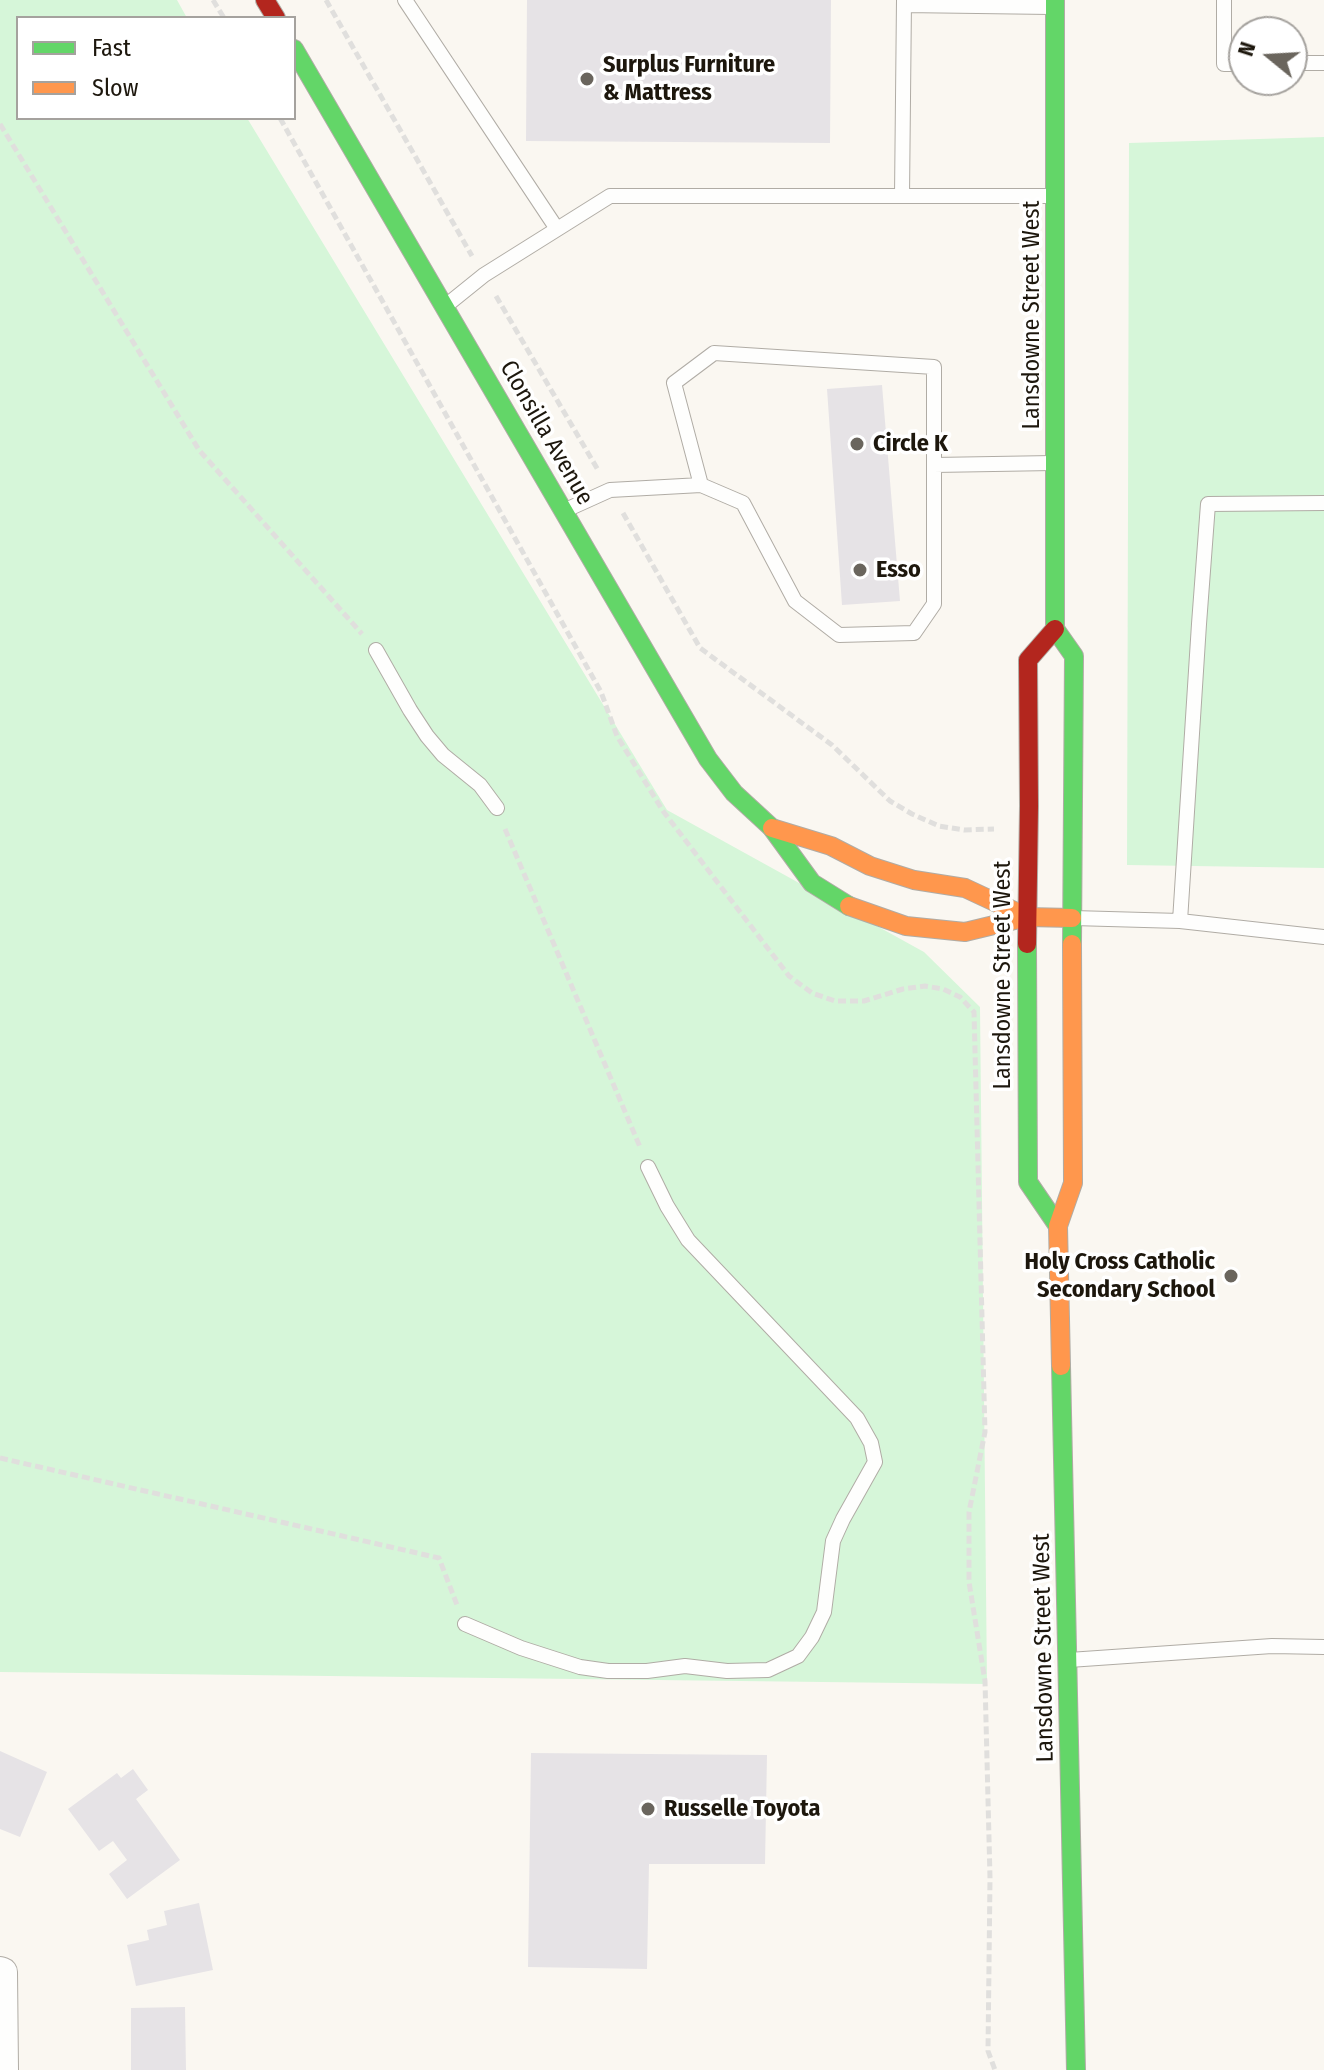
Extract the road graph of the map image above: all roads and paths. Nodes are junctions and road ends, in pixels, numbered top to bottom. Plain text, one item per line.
1 (405, 0) edge
2 (1224, 0) edge
3 (904, 2) edge
4 (1055, 3) edge
5 (296, 52) edge
6 (1228, 64) edge
7 (281, 120) edge
8 (0, 124) edge
9 (902, 196) junction
10 (1055, 196) junction
11 (557, 229) junction
12 (444, 307) junction
13 (1056, 463) junction
14 (934, 465) junction
15 (701, 485) junction
16 (1324, 503) edge
17 (564, 511) junction
18 (1055, 629) junction
19 (376, 650) joint
20 (497, 808) joint
21 (772, 828) junction
22 (1027, 917) junction
23 (1072, 918) junction
24 (1180, 921) junction
25 (1324, 937) edge
26 (648, 1167) joint
27 (1058, 1226) junction
28 (0, 1458) edge
29 (465, 1624) joint
30 (1324, 1647) edge
31 (1068, 1660) junction
32 (0, 1971) edge
33 (4, 2070) edge
34 (995, 2070) edge
35 (1076, 2070) edge

1 - 11 lane
2 - 6 lane
3 - 4 lane
3 - 9 lane
4 - 10 main road, Lansdowne Street West
5 - 12 main road, Clonsilla Avenue
7 - 34 path
8 - 19 path
9 - 10 lane
9 - 11 lane
10 - 13 main road, Lansdowne Street West
11 - 12 lane
12 - 17 main road, Clonsilla Avenue
13 - 14 lane
13 - 18 main road, Lansdowne Street West
14 - 15 lane
14 - 15 lane
15 - 17 lane
16 - 24 lane
17 - 21 main road, Clonsilla Avenue
18 - 22 main road, Lansdowne Street West
18 - 23 main road, Lansdowne Street West
19 - 20 lane
20 - 26 path
21 - 22 main road, Clonsilla Avenue
21 - 22 main road, Clonsilla Avenue
22 - 23 main road, Clonsilla Avenue
22 - 27 main road, Lansdowne Street West
23 - 24 lane
23 - 27 main road, Lansdowne Street West
24 - 25 lane
26 - 29 lane
27 - 31 main road, Lansdowne Street West
28 - 29 path
30 - 31 lane
31 - 35 main road, Lansdowne Street West
32 - 33 street

